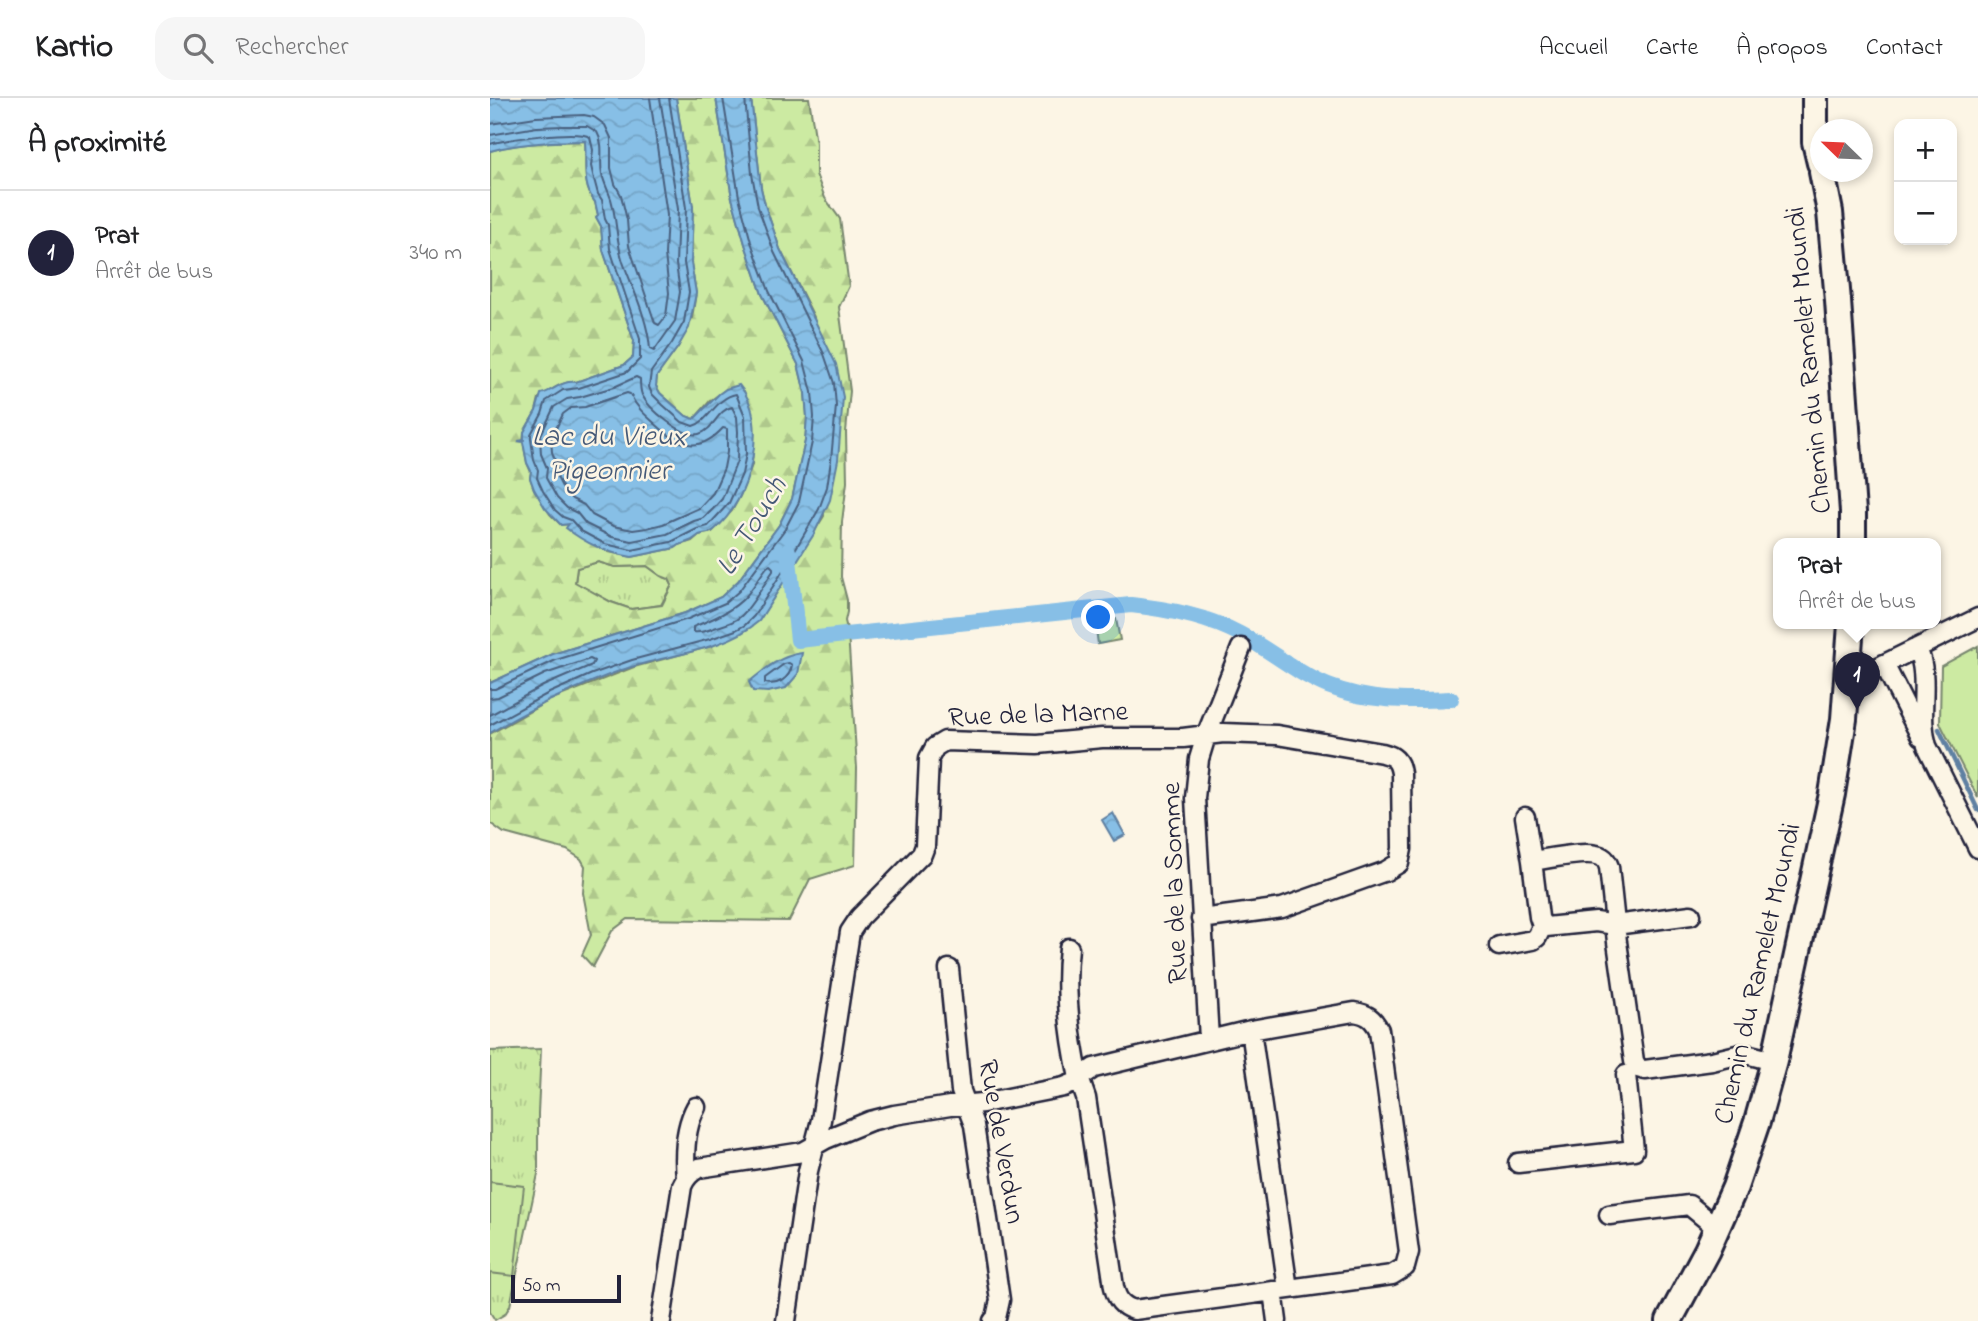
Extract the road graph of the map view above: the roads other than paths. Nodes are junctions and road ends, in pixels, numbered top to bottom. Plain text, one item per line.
1 (1799, 98) edge
2 (1815, 98) edge
3 (1816, 119) edge
4 (1810, 135) edge
5 (1824, 182) edge
6 (1853, 538) edge
7 (1978, 618) edge
8 (1851, 629) edge
9 (1241, 648) dead end
10 (1917, 648) junction
11 (1884, 664) junction
12 (1848, 675) junction
13 (1206, 736) junction
14 (1927, 746) junction
15 (1525, 817) dead end
16 (1978, 848) edge
17 (1532, 861) junction
18 (1691, 915) dead end
19 (1201, 919) junction
20 (1543, 925) junction
21 (1615, 925) junction
22 (1499, 946) dead end
23 (1069, 948) dead end
24 (949, 970) dead end
25 (1251, 1030) junction
26 (1209, 1039) junction
27 (1774, 1061) junction
28 (1631, 1071) junction
29 (1079, 1077) junction
30 (966, 1104) junction
31 (696, 1107) dead end
32 (814, 1146) junction
33 (1518, 1163) dead end
34 (686, 1178) junction
35 (1609, 1215) dead end
36 (1717, 1228) junction
37 (1281, 1290) junction
38 (661, 1321) edge
39 (786, 1321) edge
40 (993, 1321) edge
41 (1277, 1321) edge
42 (1669, 1321) edge

1 - 4 main road
2 - 3 main road
5 - 6 main road, Chemin du Ramelet Moundi
7 - 10 street
8 - 12 main road, Chemin du Ramelet Moundi
9 - 13 street, Rue de la Somme
10 - 11 street
10 - 14 street
11 - 12 street
11 - 14 street
12 - 27 main road, Chemin du Ramelet Moundi
13 - 19 street, Rue de la Somme
13 - 19 street, Rue de la Marne
13 - 32 street, Rue de la Marne
14 - 16 street
15 - 17 street
17 - 20 street
17 - 21 street
18 - 21 street
19 - 26 street, Rue de la Somme
20 - 21 street
20 - 22 street
21 - 28 street
23 - 29 street
24 - 30 street, Rue de Verdun
25 - 26 street
25 - 37 street
25 - 37 street
26 - 29 street
27 - 28 street
27 - 36 main road, Chemin du Ramelet Moundi
28 - 33 street
29 - 30 street
29 - 37 street
30 - 32 street
30 - 40 street, Rue de Verdun
31 - 34 street
32 - 34 street
32 - 39 street, Rue de la Marne
34 - 38 street
35 - 36 street
36 - 42 main road, Chemin du Ramelet Moundi
37 - 41 street

